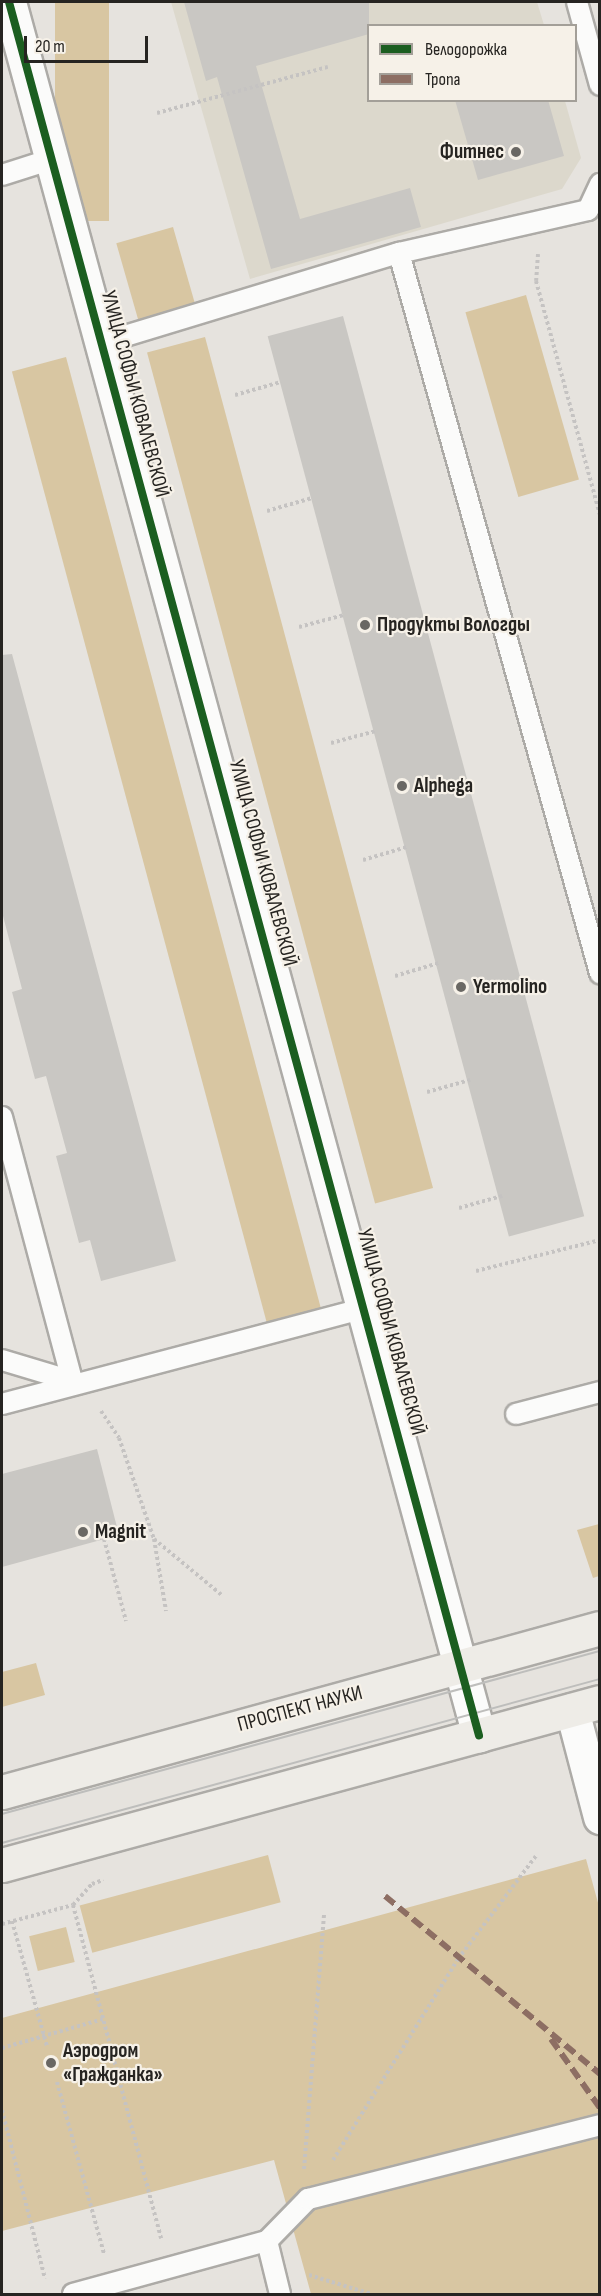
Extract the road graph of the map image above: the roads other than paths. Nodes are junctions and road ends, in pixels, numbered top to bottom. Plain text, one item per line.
1 (9, 2) edge
2 (576, 2) edge
3 (600, 85) edge
4 (52, 159) junction
5 (2, 175) edge
6 (600, 184) edge
7 (399, 253) junction
8 (102, 343) junction
9 (600, 973) edge
10 (2, 1117) edge
11 (366, 1308) junction
12 (2, 1360) edge
13 (72, 1382) junction
14 (600, 1392) edge
15 (2, 1404) edge
16 (516, 1414) dead end
17 (600, 1628) edge
18 (461, 1666) junction
19 (586, 1706) edge
20 (479, 1735) junction
21 (2, 1792) edge
22 (600, 1816) edge
23 (2, 1865) edge
24 (600, 2126) edge
25 (267, 2241) junction
26 (73, 2295) edge
27 (280, 2295) edge

1 - 4 street, УЛИЦА СОФЬИ КОВАЛЕВСКОЙ
2 - 3 lane
4 - 5 lane
4 - 8 street, УЛИЦА СОФЬИ КОВАЛЕВСКОЙ
6 - 7 lane
7 - 8 lane
7 - 9 lane
8 - 11 street, УЛИЦА СОФЬИ КОВАЛЕВСКОЙ
10 - 13 lane
11 - 13 lane
11 - 18 street, УЛИЦА СОФЬИ КОВАЛЕВСКОЙ
12 - 13 lane
13 - 15 lane
14 - 16 lane
17 - 18 main road, ПРОСПЕКТ НАУКИ
18 - 20 street, УЛИЦА СОФЬИ КОВАЛЕВСКОЙ
18 - 21 main road, ПРОСПЕКТ НАУКИ
19 - 20 main road
19 - 22 street
20 - 23 main road
24 - 25 lane
25 - 26 lane
25 - 27 lane

